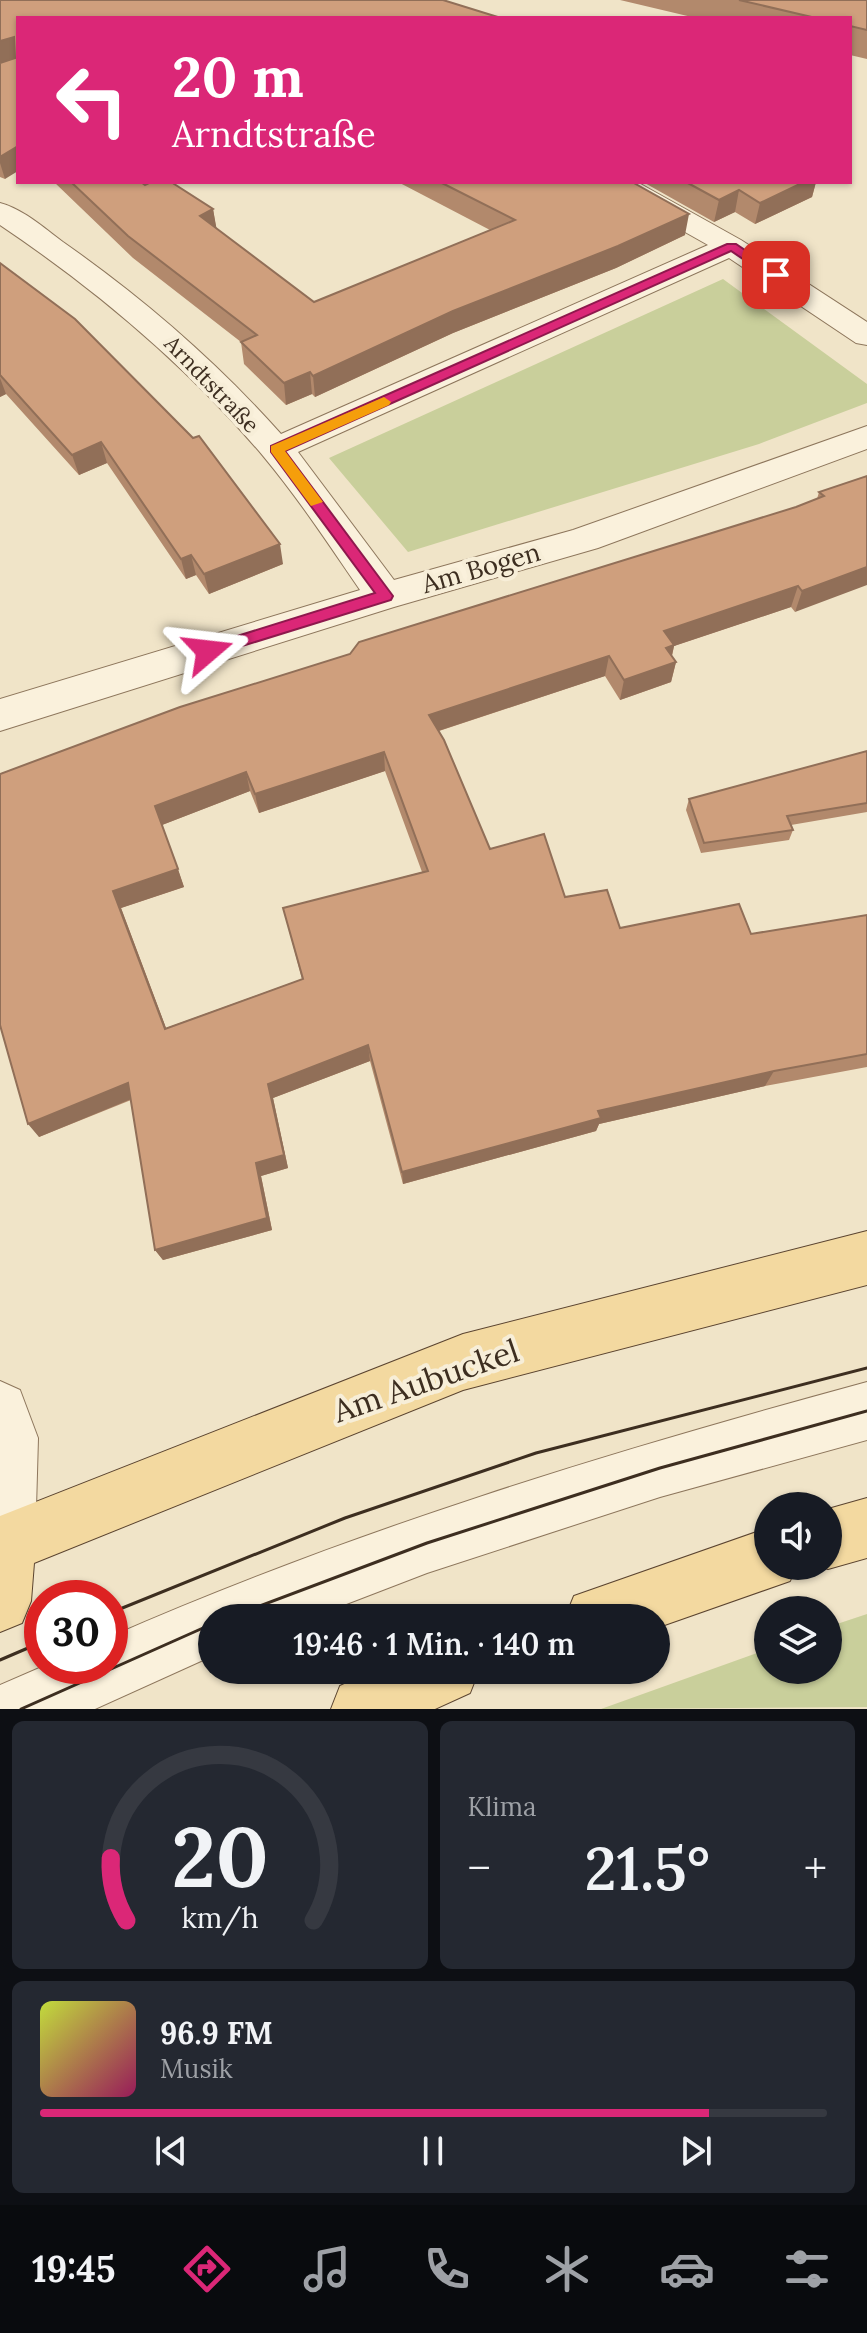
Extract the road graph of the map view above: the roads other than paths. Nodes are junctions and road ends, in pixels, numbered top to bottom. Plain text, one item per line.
1 (621, 184) edge
2 (0, 212) edge
3 (731, 246) junction
4 (867, 336) edge
5 (867, 437) edge
6 (276, 449) junction
7 (385, 596) junction
8 (0, 715) edge
9 (867, 1258) edge
10 (0, 1410) edge
11 (867, 1411) edge
12 (867, 1528) edge
13 (842, 1535) edge
14 (2, 1564) edge
15 (754, 1564) edge
16 (265, 1604) edge
17 (637, 1604) edge
18 (198, 1630) edge
19 (417, 1684) edge
20 (21, 1709) edge
21 (363, 1709) edge

1 - 3 street
2 - 6 street, Arndtstraße
3 - 4 street
3 - 6 street
5 - 7 street, Am Bogen
6 - 7 street, Arndtstraße
7 - 8 street, Am Bogen
9 - 14 main road, Am Aubuckel
10 - 14 street
11 - 16 street
12 - 13 main road
15 - 17 main road
18 - 20 street
19 - 21 main road

